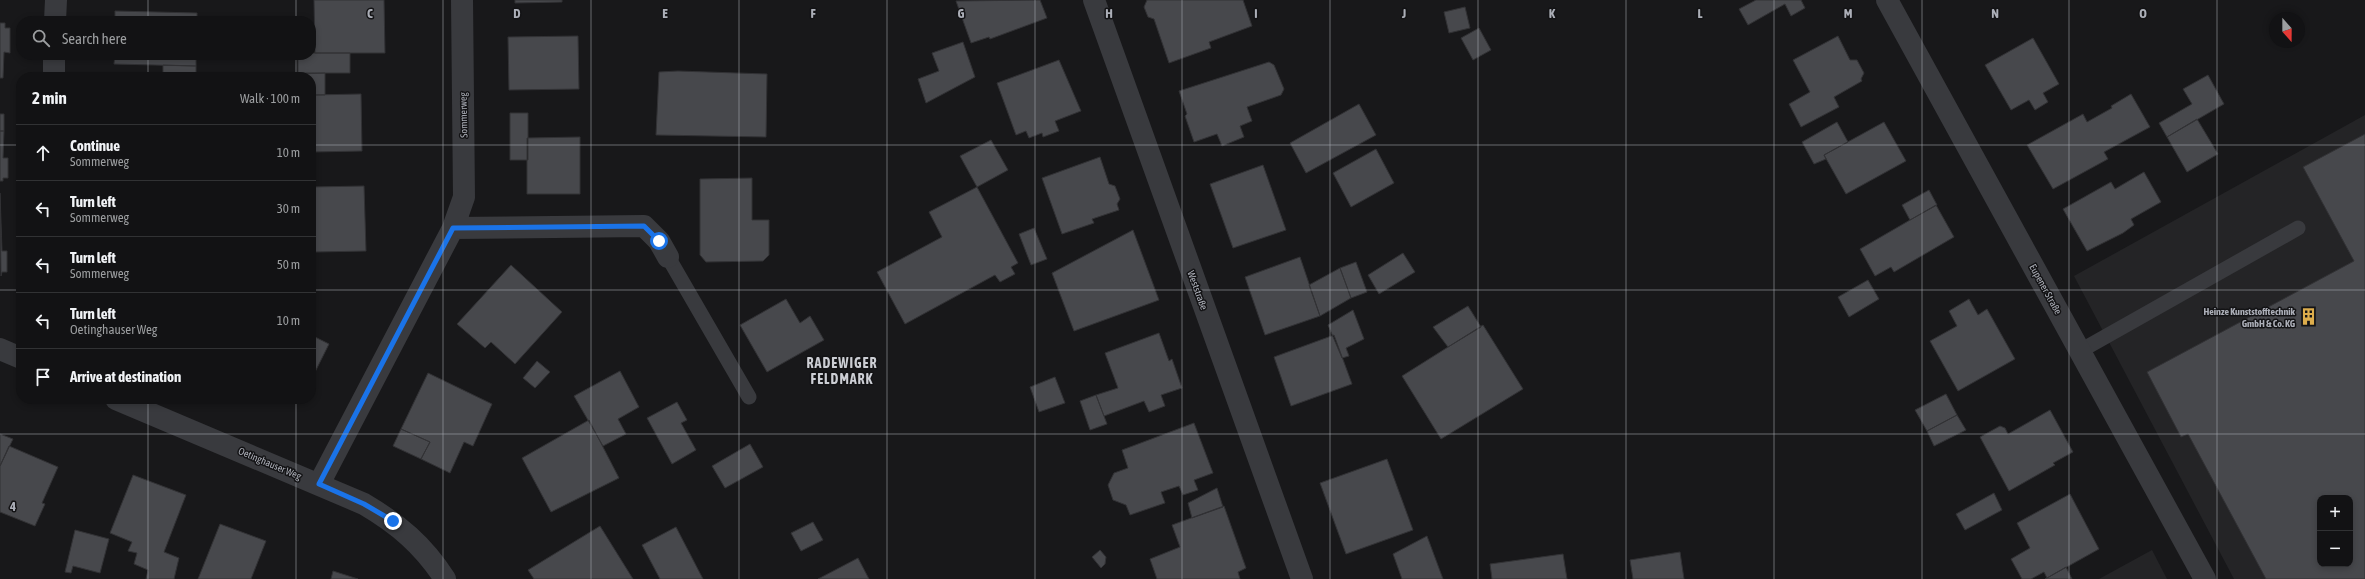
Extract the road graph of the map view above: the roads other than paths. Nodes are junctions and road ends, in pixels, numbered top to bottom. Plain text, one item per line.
1 (56, 0) edge
2 (462, 0) edge
3 (1094, 0) edge
4 (1887, 0) edge
5 (55, 16) edge
6 (54, 60) edge
7 (54, 72) edge
8 (453, 228) junction
9 (2298, 228) dead end
10 (668, 257) joint
11 (0, 349) edge
12 (2080, 351) junction
13 (16, 356) edge
14 (749, 397) dead end
15 (128, 404) edge
16 (319, 484) junction
17 (445, 579) edge
18 (1302, 579) edge
19 (2205, 579) edge

1 - 5 street
2 - 8 street, Sommerweg
3 - 18 street, Weststraße
4 - 12 street, Eupener Straße
6 - 7 street
8 - 10 street
8 - 16 street, Sommerweg
9 - 12 lane
10 - 14 lane
11 - 13 street
12 - 19 street, Eupener Straße
15 - 16 street, Oetinghauser Weg
16 - 17 street, Oetinghauser Weg

